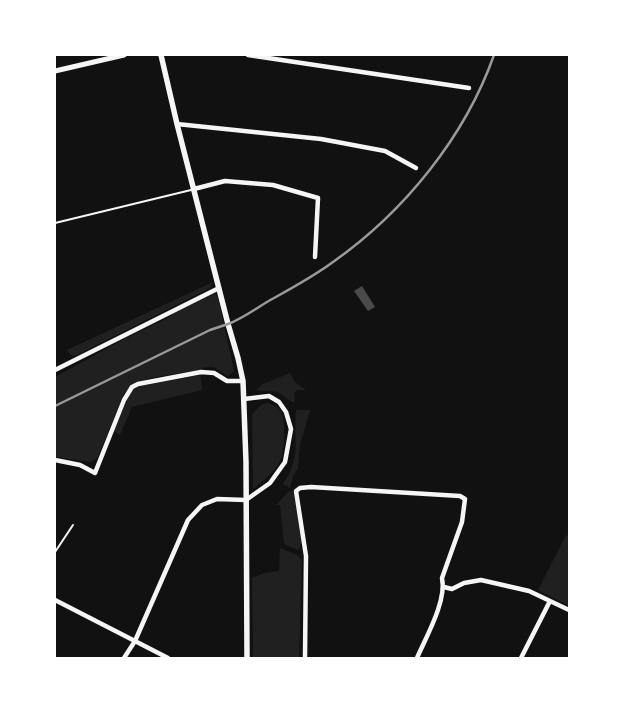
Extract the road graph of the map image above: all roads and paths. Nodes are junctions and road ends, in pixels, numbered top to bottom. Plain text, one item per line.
1 (124, 55) edge
2 (161, 55) edge
3 (248, 55) edge
4 (55, 71) edge
5 (469, 88) dead end
6 (177, 124) junction
7 (416, 168) dead end
8 (194, 189) junction
9 (55, 223) edge
10 (315, 257) dead end
11 (219, 288) junction
12 (55, 370) edge
13 (243, 381) junction
14 (244, 398) junction
15 (55, 460) edge
16 (246, 500) junction
17 (72, 525) dead end
18 (55, 552) edge
19 (444, 588) junction
20 (55, 600) edge
21 (550, 601) junction
22 (569, 610) edge
23 (135, 641) junction
24 (124, 658) edge
25 (168, 658) edge
26 (247, 658) edge
27 (305, 658) edge
28 (417, 658) edge
29 (521, 658) edge

1 - 4 street
2 - 6 main road
3 - 5 street
6 - 7 street
6 - 8 main road
8 - 9 lane
8 - 10 street
8 - 11 main road
11 - 12 street
11 - 13 main road
13 - 14 main road
13 - 15 street
14 - 16 main road
14 - 16 street
16 - 23 street
16 - 26 main road
17 - 18 lane
19 - 21 street
19 - 27 street
19 - 28 street
20 - 23 street
21 - 22 street
21 - 29 street
23 - 24 street
23 - 25 street

